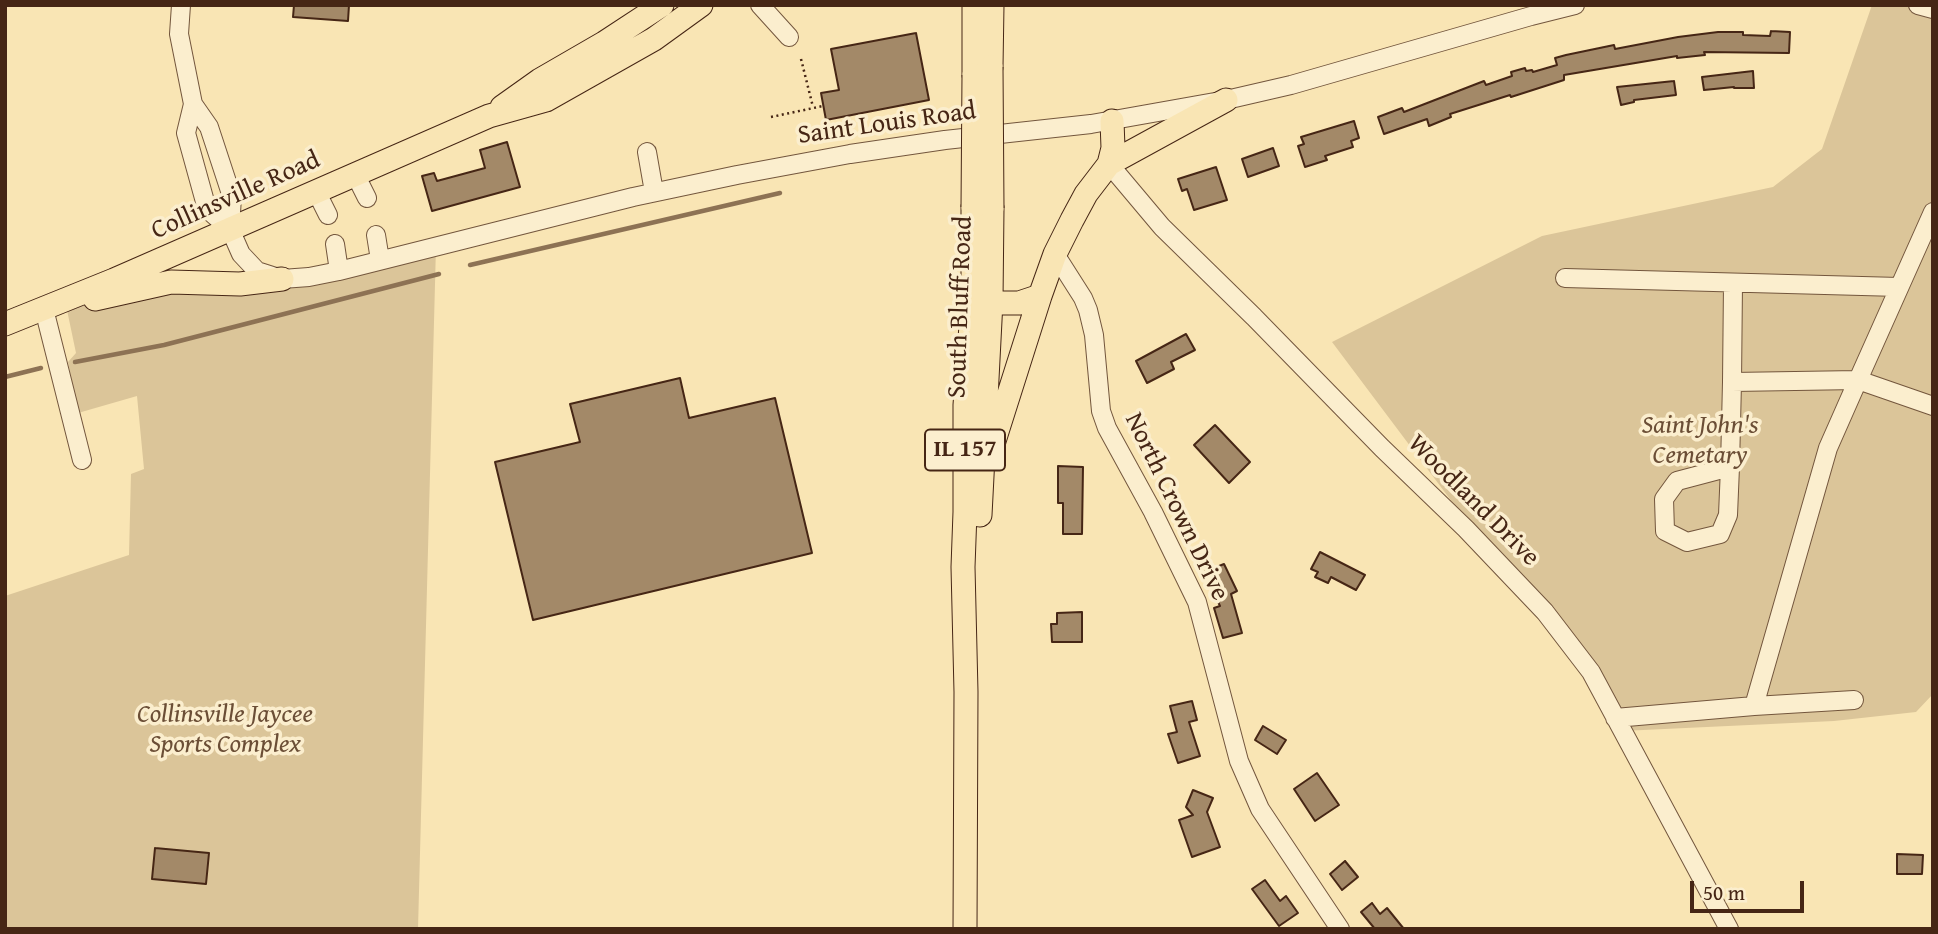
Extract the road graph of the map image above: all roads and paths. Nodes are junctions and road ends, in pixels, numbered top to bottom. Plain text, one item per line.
1 (181, 5) edge
2 (662, 5) edge
3 (701, 5) edge
4 (760, 5) edge
5 (974, 5) edge
6 (992, 5) edge
7 (1575, 5) edge
8 (1918, 5) edge
9 (1933, 9) edge
10 (789, 37) dead end
11 (801, 59) dead end
12 (983, 71) junction
13 (1226, 100) junction
14 (193, 104) junction
15 (823, 106) dead end
16 (814, 108) junction
17 (489, 116) junction
18 (771, 117) dead end
19 (1112, 121) junction
20 (647, 152) dead end
21 (1109, 164) junction
22 (355, 174) junction
23 (316, 191) junction
24 (654, 192) junction
25 (367, 198) dead end
26 (1933, 212) edge
27 (328, 215) dead end
28 (230, 229) junction
29 (376, 235) dead end
30 (335, 244) dead end
31 (1055, 254) junction
32 (380, 260) junction
33 (339, 271) junction
34 (1565, 278) dead end
35 (282, 279) junction
36 (1733, 284) junction
37 (1899, 287) junction
38 (1040, 296) junction
39 (982, 300) junction
40 (44, 309) junction
41 (5, 324) edge
42 (1858, 380) junction
43 (1732, 382) junction
44 (1933, 406) edge
45 (82, 460) dead end
46 (1730, 467) junction
47 (981, 495) junction
48 (966, 692) junction
49 (1854, 700) dead end
50 (1754, 706) junction
51 (1615, 718) junction
52 (965, 929) edge
53 (1340, 929) edge
54 (1729, 929) edge

1 - 14 street
2 - 17 main road, Collinsville Road
3 - 17 main road, Collinsville Road
4 - 10 street
5 - 12 main road, South Bluff Road / IL 157
6 - 12 main road, South Bluff Road / IL 157
7 - 13 street, Saint Louis Road
8 - 9 street
11 - 16 path
12 - 39 main road, South Bluff Road / IL 157, bridge
13 - 19 street, Saint Louis Road
13 - 21 main road
14 - 28 street
14 - 28 street
15 - 16 path
16 - 18 path
17 - 22 main road, Collinsville Road
19 - 21 main road
19 - 24 street, Saint Louis Road
20 - 24 street
21 - 31 main road
21 - 51 street, Woodland Drive
22 - 23 main road, Collinsville Road
22 - 25 street
23 - 27 street
23 - 28 main road, Collinsville Road
24 - 32 street, Saint Louis Road
26 - 37 street
28 - 35 street
28 - 40 main road, Collinsville Road
29 - 32 street
30 - 33 street
31 - 38 main road
31 - 53 street, North Crown Drive
32 - 33 street, Saint Louis Road
33 - 35 street, Saint Louis Road
34 - 36 street
35 - 40 main road
36 - 37 street
36 - 43 street
37 - 42 street
38 - 39 main road
38 - 47 main road
39 - 47 main road, South Bluff Road / IL 157
39 - 48 main road, South Bluff Road / IL 157
40 - 41 main road, Collinsville Road
40 - 45 street
42 - 43 street
42 - 44 street
42 - 50 street
43 - 46 street
46 - 46 street
47 - 48 main road, South Bluff Road / IL 157
48 - 52 main road, South Bluff Road / IL 157
49 - 50 street
50 - 51 street
51 - 54 street, Woodland Drive

